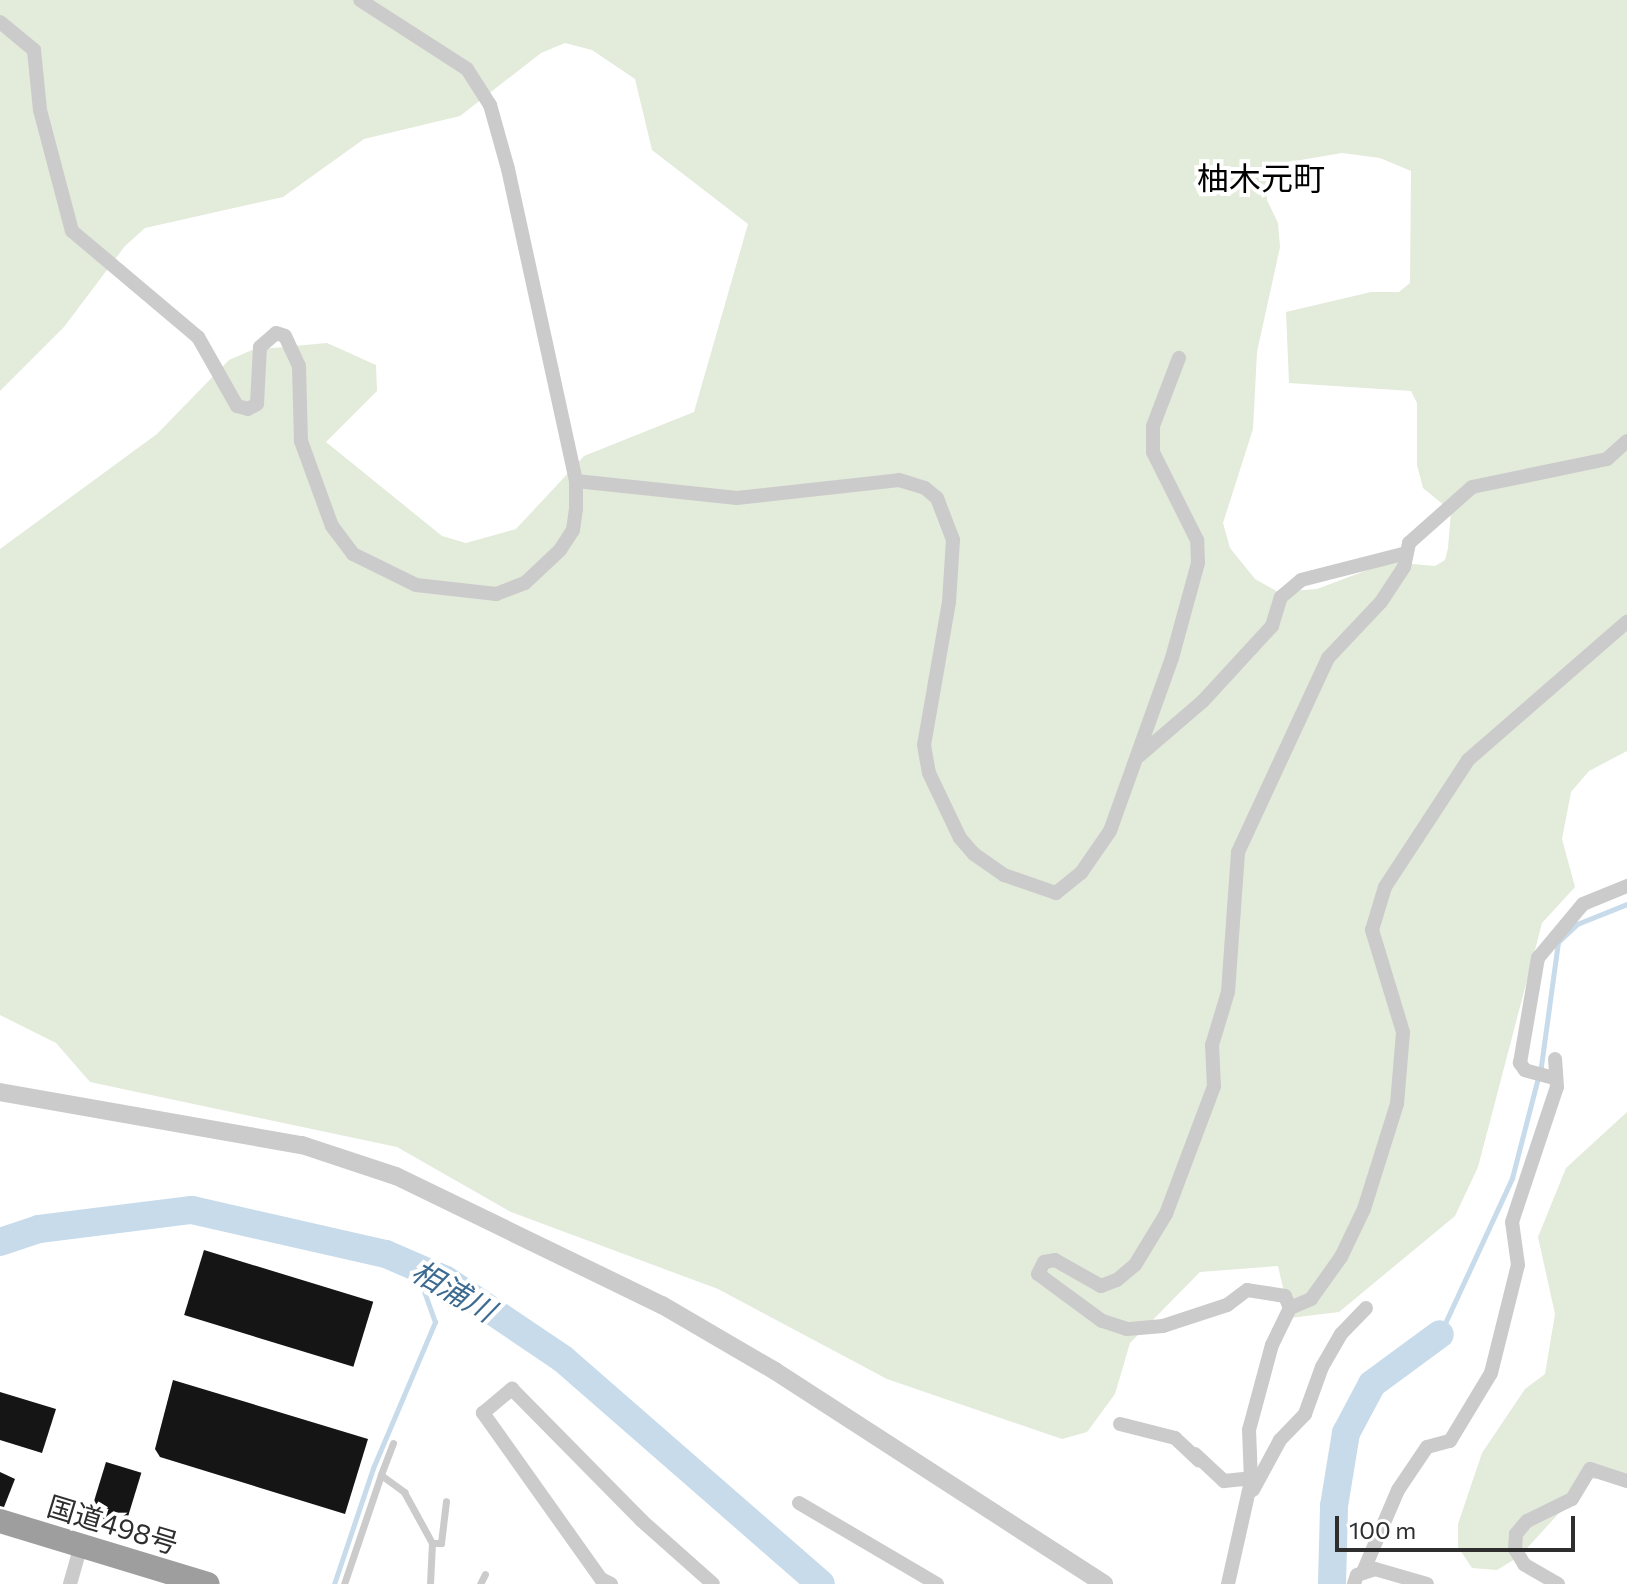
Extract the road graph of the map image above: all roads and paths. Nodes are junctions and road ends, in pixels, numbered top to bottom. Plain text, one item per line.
1 (360, 0) edge
2 (0, 22) edge
3 (1179, 358) dead end
4 (1627, 441) edge
5 (576, 481) junction
6 (1407, 553) junction
7 (1627, 622) edge
8 (1139, 757) junction
9 (1627, 886) edge
10 (1555, 1059) dead end
11 (1552, 1078) junction
12 (0, 1092) edge
13 (1290, 1308) junction
14 (1366, 1308) dead end
15 (1120, 1424) dead end
16 (1184, 1436) dead end
17 (393, 1443) dead end
18 (1199, 1460) junction
19 (381, 1475) junction
20 (1251, 1478) junction
21 (1627, 1481) edge
22 (446, 1501) dead end
23 (1247, 1501) junction
24 (799, 1503) dead end
25 (0, 1521) edge
26 (432, 1543) junction
27 (81, 1545) junction
28 (485, 1574) dead end
29 (1358, 1578) edge
30 (70, 1584) edge
31 (208, 1584) edge
32 (344, 1584) edge
33 (430, 1584) edge
34 (480, 1584) edge
35 (611, 1584) edge
36 (713, 1584) edge
37 (937, 1584) edge
38 (1104, 1584) edge
39 (1228, 1584) edge
40 (1427, 1584) edge
41 (1558, 1584) edge

1 - 5 street
2 - 5 street
3 - 8 street
4 - 6 street
5 - 8 street
6 - 8 street
6 - 13 street
7 - 13 street
9 - 11 street
10 - 11 street
11 - 29 street
12 - 38 street
13 - 20 street
14 - 23 street
15 - 18 street
16 - 18 street
17 - 19 lane
18 - 20 street
19 - 26 lane
19 - 32 lane
20 - 23 street
21 - 41 street
22 - 26 lane
23 - 39 street
24 - 37 street
25 - 27 highway, 国道498号
26 - 33 lane
27 - 30 street
27 - 31 highway, 国道498号
28 - 34 lane
29 - 40 street
35 - 36 street

